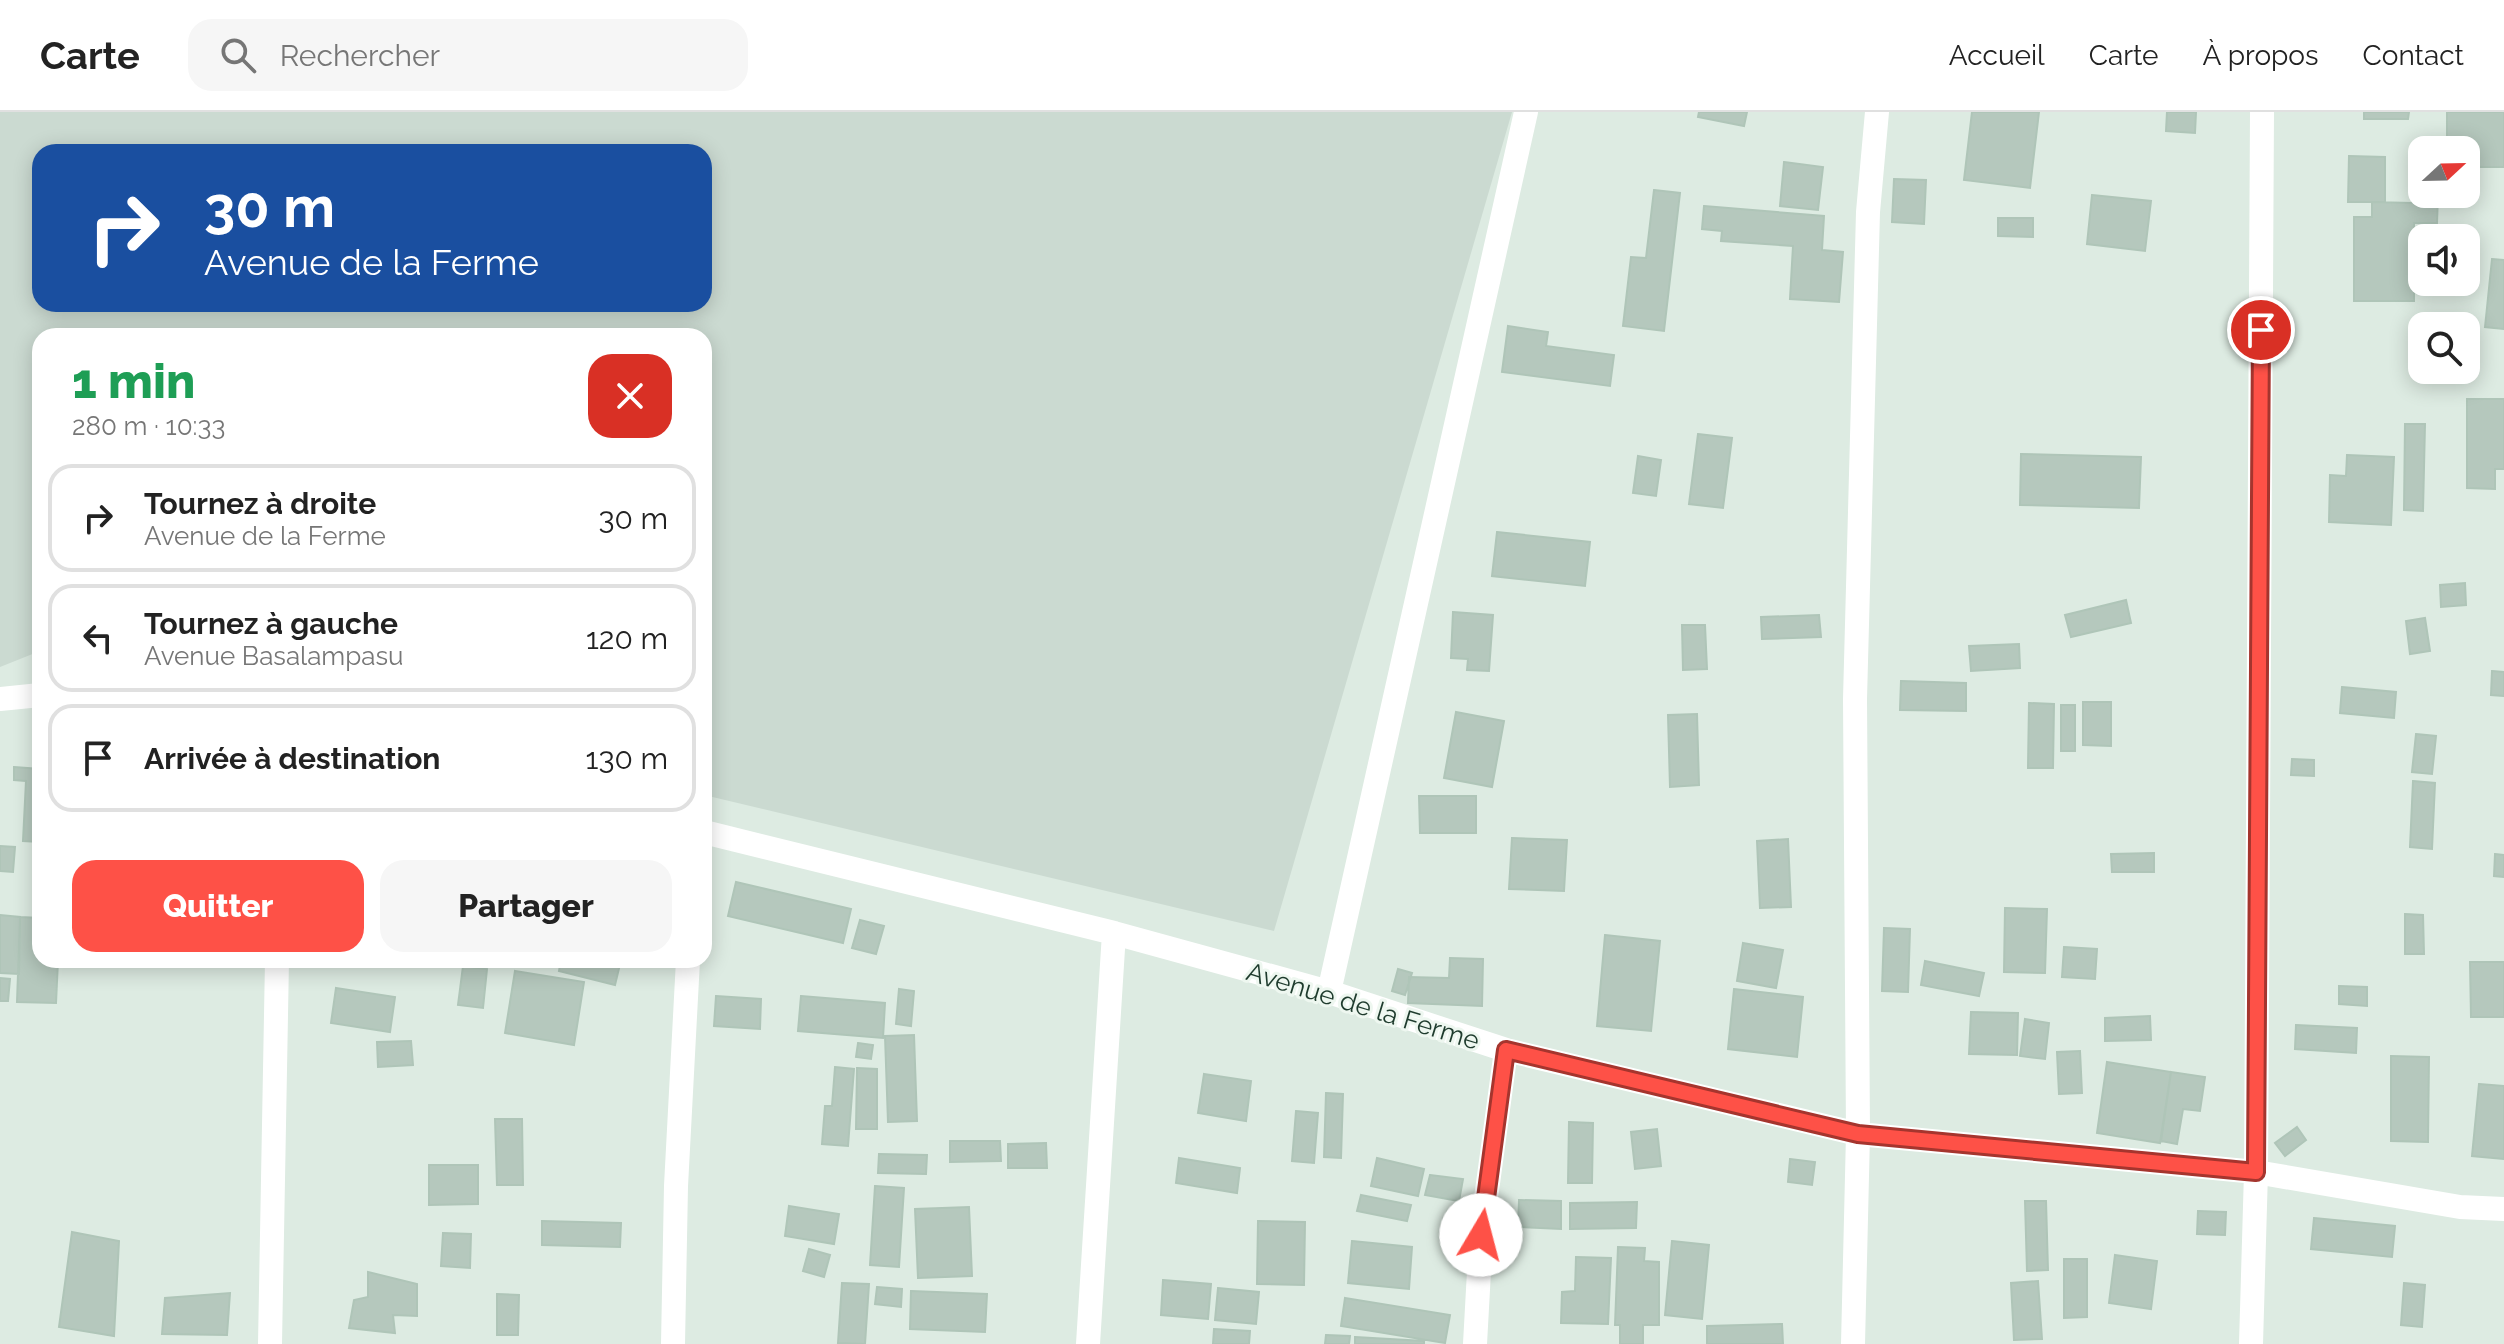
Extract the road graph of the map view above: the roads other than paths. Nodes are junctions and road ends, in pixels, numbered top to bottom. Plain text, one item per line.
1 (1526, 112) edge
2 (1877, 112) edge
3 (2262, 112) edge
4 (32, 696) edge
5 (0, 699) edge
6 (712, 834) edge
7 (1114, 933) junction
8 (277, 968) edge
9 (688, 968) edge
10 (1329, 992) junction
11 (1506, 1050) junction
12 (1858, 1134) junction
13 (2256, 1172) junction
14 (2504, 1209) edge
15 (270, 1344) edge
16 (673, 1344) edge
17 (1088, 1344) edge
18 (1475, 1344) edge
19 (1853, 1344) edge
20 (2251, 1344) edge

1 - 10 street
2 - 12 street
3 - 13 street
4 - 5 street
6 - 7 street, Avenue de la Ferme
7 - 10 street, Avenue de la Ferme
7 - 17 street
8 - 15 street
9 - 16 street
10 - 11 street, Avenue de la Ferme
11 - 12 street, Avenue de la Ferme
11 - 18 street
12 - 13 street, Avenue de la Ferme
12 - 19 street
13 - 14 street, Avenue de la Ferme
13 - 20 street

